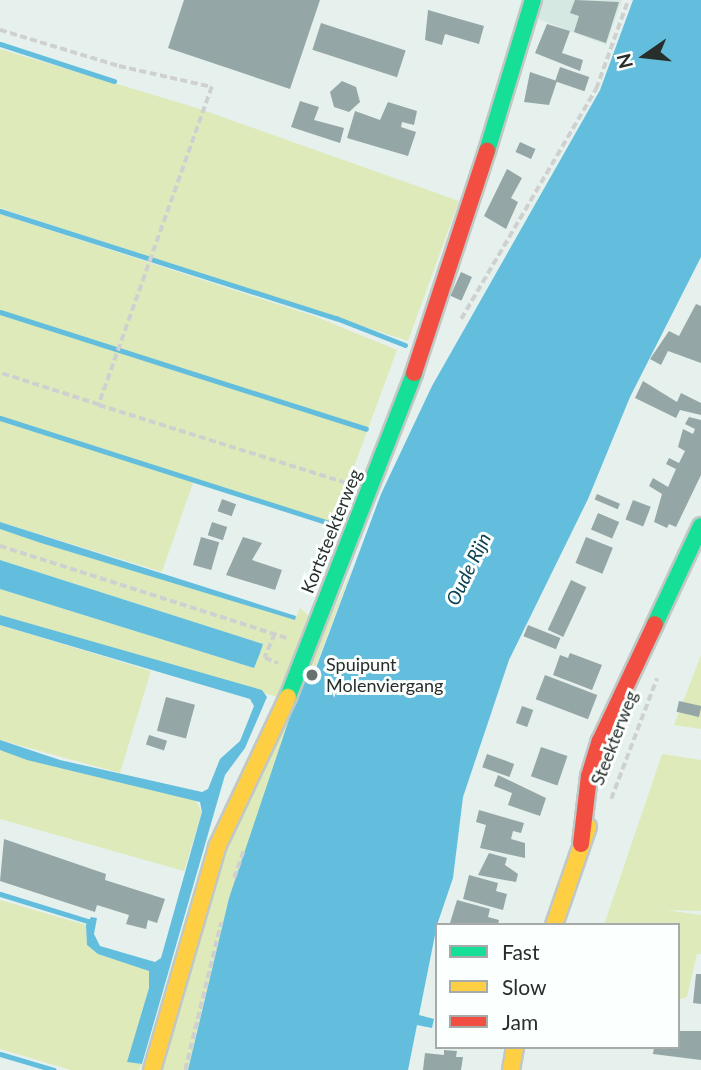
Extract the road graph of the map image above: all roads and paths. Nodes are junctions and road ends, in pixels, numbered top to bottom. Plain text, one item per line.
1 (533, 0) edge
2 (628, 0) edge
3 (0, 30) edge
4 (457, 327) dead end
5 (0, 373) edge
6 (99, 405) junction
7 (369, 490) junction
8 (701, 526) edge
9 (0, 546) edge
10 (272, 661) dead end
11 (662, 667) dead end
12 (607, 813) dead end
13 (247, 840) dead end
14 (232, 886) dead end
15 (224, 911) dead end
16 (557, 922) edge
17 (515, 1049) edge
18 (152, 1070) edge
19 (185, 1070) edge
20 (511, 1070) edge

1 - 7 street, Kortsteekterweg
2 - 4 path
3 - 6 path
5 - 6 path
6 - 7 path
7 - 18 street, Kortsteekterweg
8 - 16 street, Steekterweg
9 - 10 path
11 - 12 path, Steekterweg
13 - 14 path
15 - 19 path
17 - 20 street

